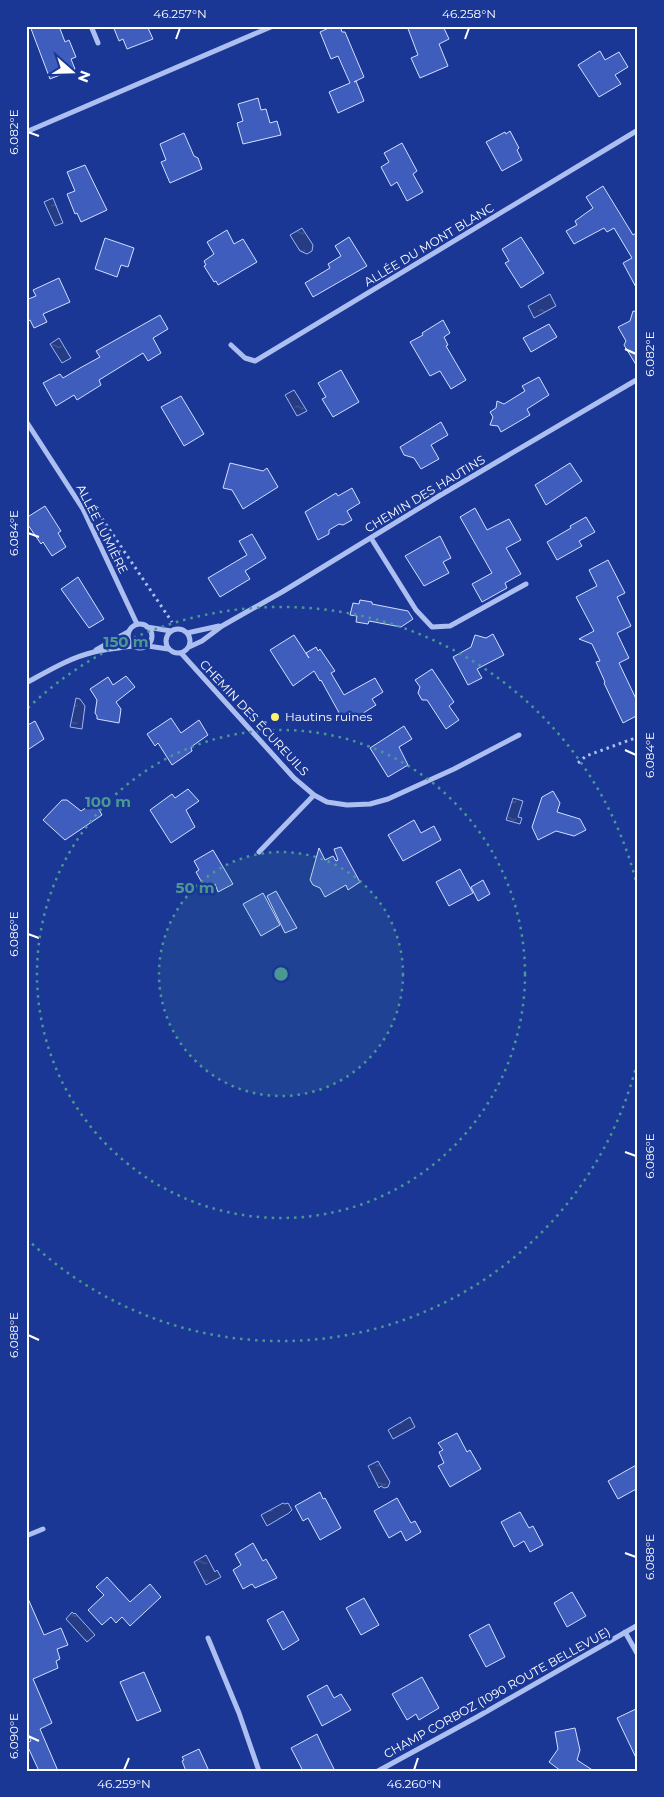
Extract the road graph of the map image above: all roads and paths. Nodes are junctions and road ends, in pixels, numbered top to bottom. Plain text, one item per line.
1 (91, 26) edge
2 (274, 26) edge
3 (98, 43) dead end
4 (638, 130) edge
5 (26, 132) edge
6 (231, 345) dead end
7 (638, 379) edge
8 (26, 420) edge
9 (82, 509) junction
10 (371, 538) junction
11 (526, 584) dead end
12 (138, 624) junction
13 (147, 626) junction
14 (222, 626) junction
15 (173, 630) junction
16 (128, 632) junction
17 (187, 633) junction
18 (132, 646) junction
19 (148, 646) junction
20 (189, 647) junction
21 (168, 649) junction
22 (94, 652) junction
23 (182, 653) junction
24 (26, 683) edge
25 (519, 735) dead end
26 (638, 737) edge
27 (578, 763) dead end
28 (314, 795) junction
29 (259, 852) dead end
30 (43, 1529) dead end
31 (26, 1536) edge
32 (638, 1625) edge
33 (625, 1632) junction
34 (208, 1638) dead end
35 (638, 1655) edge
36 (259, 1771) edge
37 (378, 1771) edge

1 - 3 street
2 - 5 street
4 - 6 street, ALLÉE DU MONT BLANC
7 - 10 street, CHEMIN DES HAUTINS
8 - 9 street, ALLÉE LUMIÈRE
9 - 12 street, ALLÉE LUMIÈRE
9 - 15 path
10 - 11 street
10 - 14 street, CHEMIN DES HAUTINS
12 - 13 street
12 - 16 street
13 - 15 street
13 - 19 street
14 - 17 street, CHEMIN DES HAUTINS
14 - 20 street, CHEMIN DES HAUTINS
15 - 17 street
15 - 21 street
16 - 18 street
16 - 22 street
17 - 20 street
18 - 19 street
18 - 22 street
19 - 21 street
20 - 23 street, CHEMIN DES HAUTINS
21 - 23 street
22 - 24 street
23 - 28 street, CHEMIN DES ÉCUREUILS
25 - 28 street, CHEMIN DES ÉCUREUILS
26 - 27 path
28 - 29 street
30 - 31 street
32 - 33 street, CHAMP CORBOZ (1090 ROUTE BELLEVUE)
33 - 35 street, CHAMP CORBOZ (1090 ROUTE BELLEVUE)
33 - 37 street, CHAMP CORBOZ (1090 ROUTE BELLEVUE)
34 - 36 street

